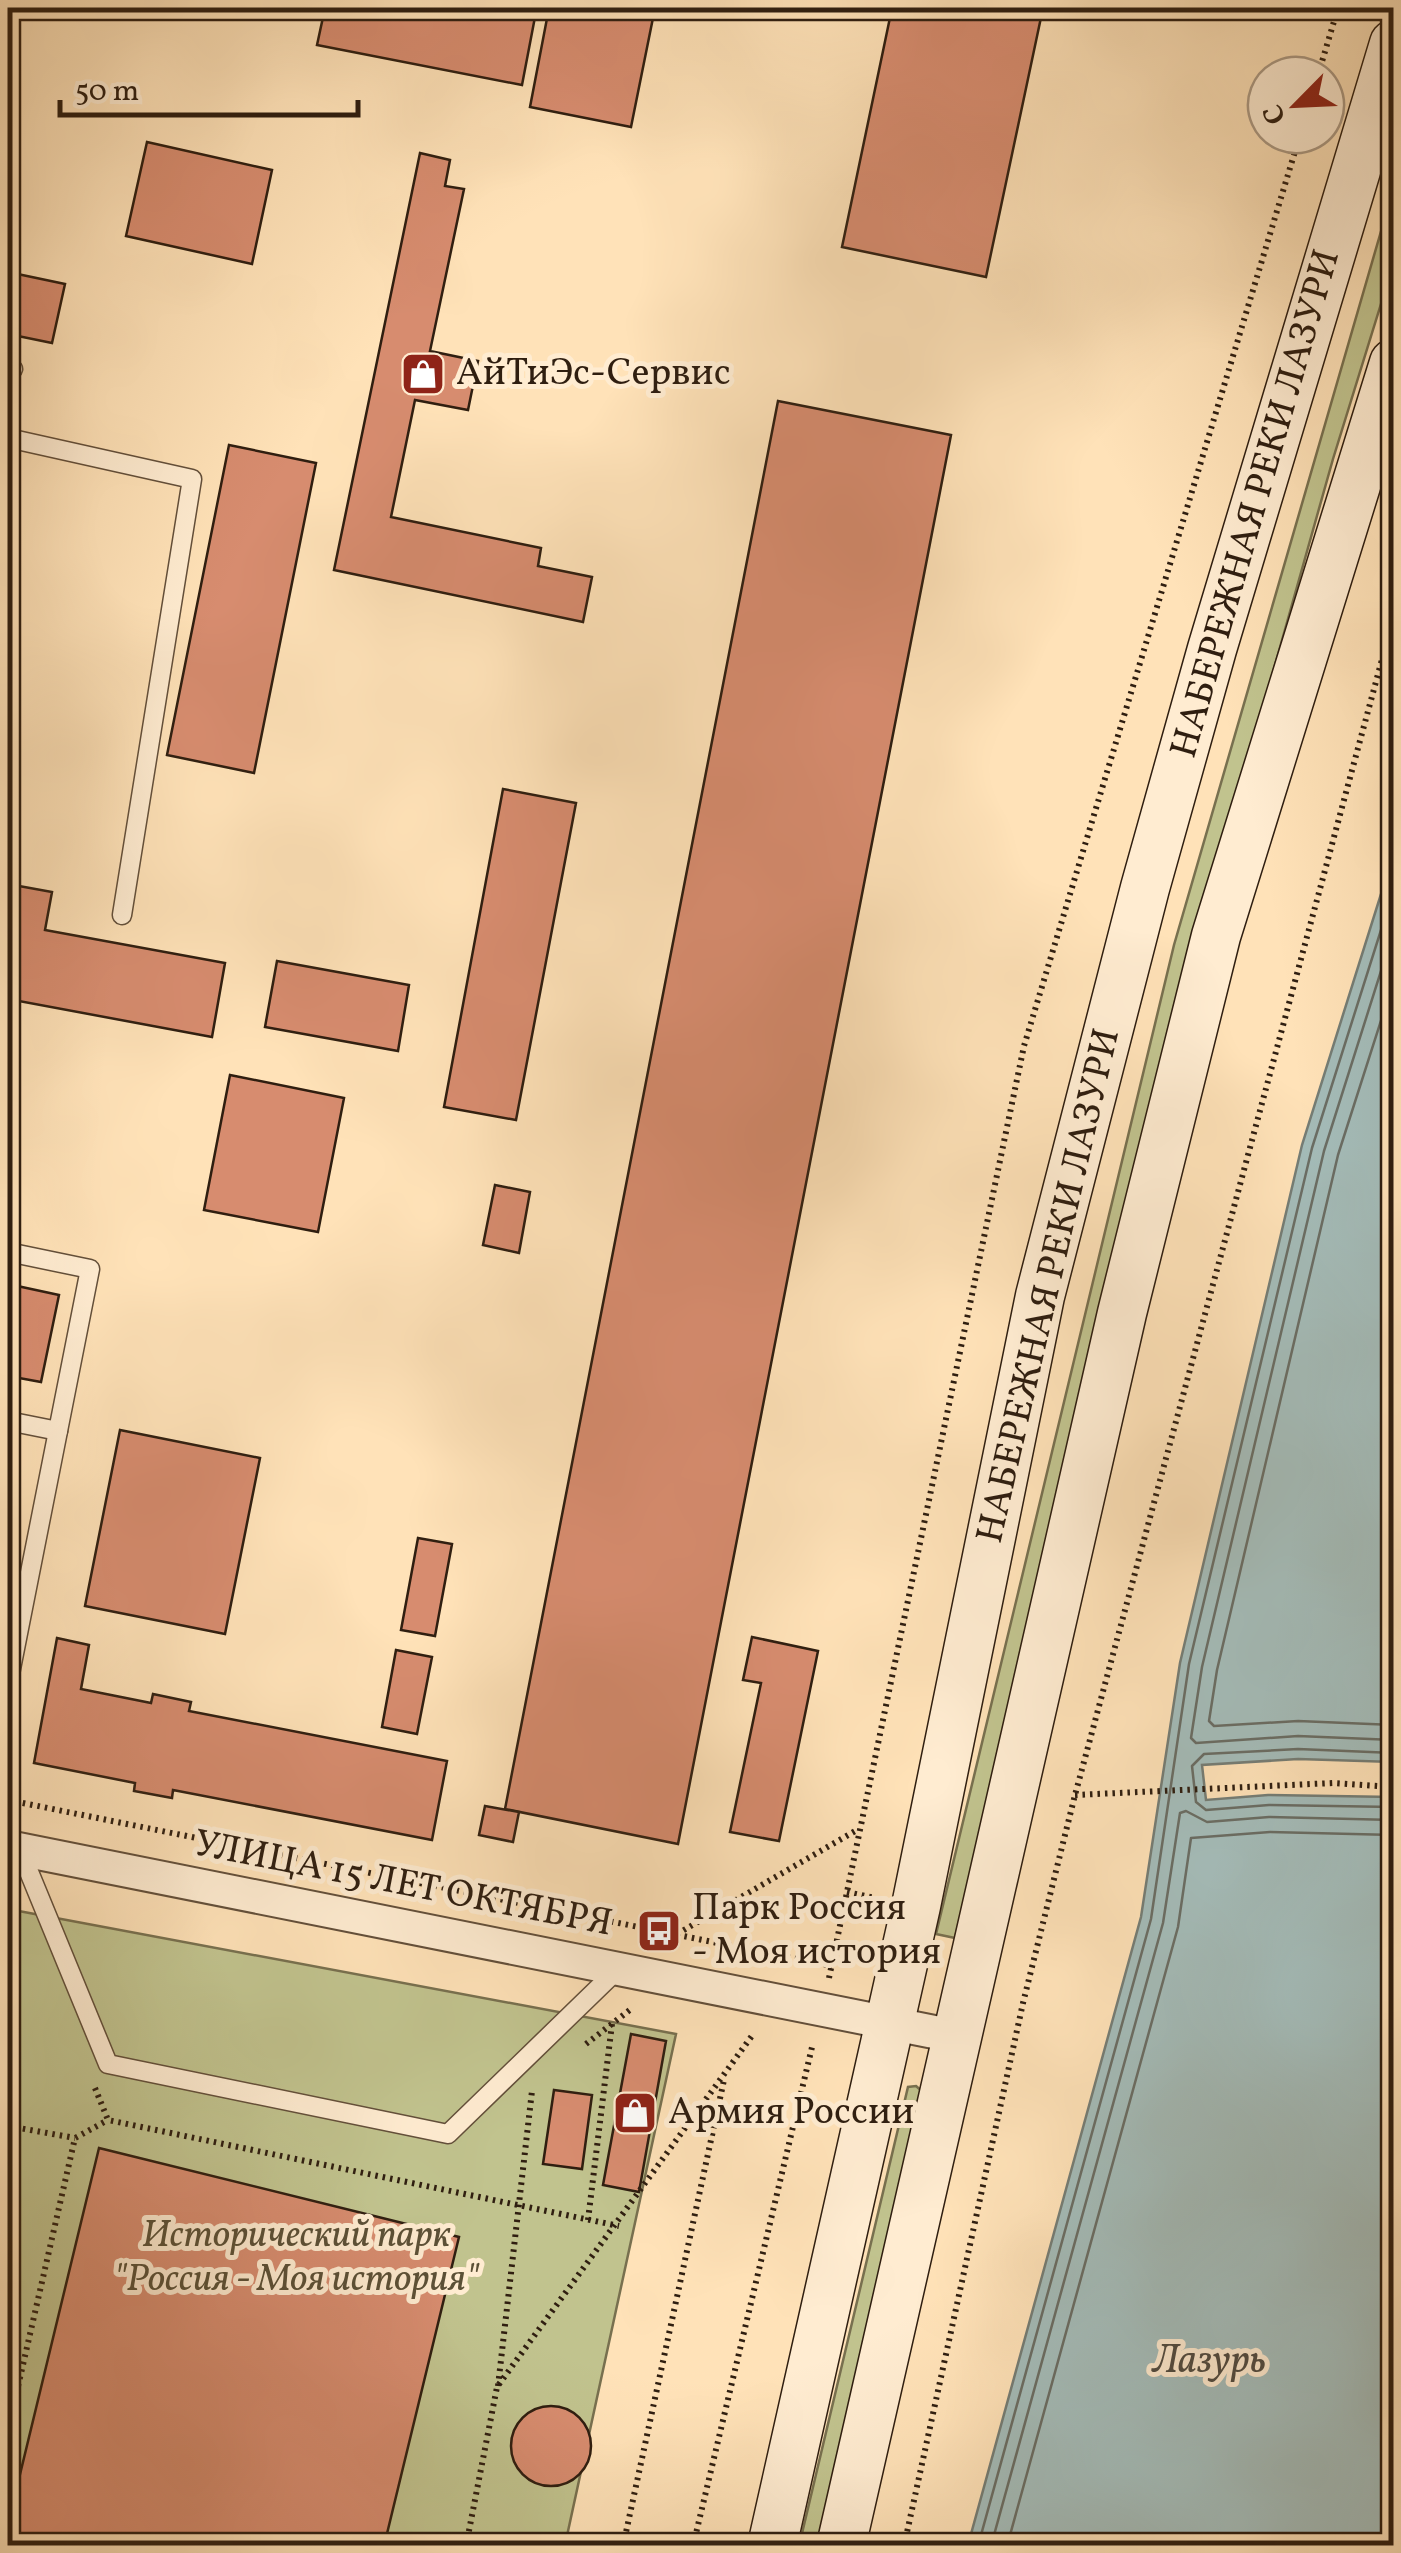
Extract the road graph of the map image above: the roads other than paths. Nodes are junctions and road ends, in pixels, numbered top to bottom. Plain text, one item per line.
1 (1394, 44) edge
2 (1394, 362) edge
3 (8, 438) edge
4 (122, 915) dead end
5 (8, 1252) edge
6 (8, 1421) edge
7 (58, 1431) junction
8 (14, 1614) edge
9 (8, 1684) edge
10 (14, 1848) edge
11 (618, 1970) junction
12 (890, 2024) junction
13 (959, 2037) junction
14 (772, 2546) edge
15 (840, 2546) edge

1 - 12 main road, НАБЕРЕЖНАЯ РЕКИ ЛАЗУРИ
2 - 13 main road, НАБЕРЕЖНАЯ РЕКИ ЛАЗУРИ
3 - 4 lane
5 - 7 lane
6 - 7 lane
7 - 8 lane
8 - 9 lane
10 - 11 street, УЛИЦА 15 ЛЕТ ОКТЯБРЯ
10 - 11 lane
11 - 12 street, УЛИЦА 15 ЛЕТ ОКТЯБРЯ
12 - 13 street, УЛИЦА 15 ЛЕТ ОКТЯБРЯ
12 - 14 main road, НАБЕРЕЖНАЯ РЕКИ ЛАЗУРИ
13 - 15 main road, НАБЕРЕЖНАЯ РЕКИ ЛАЗУРИ

